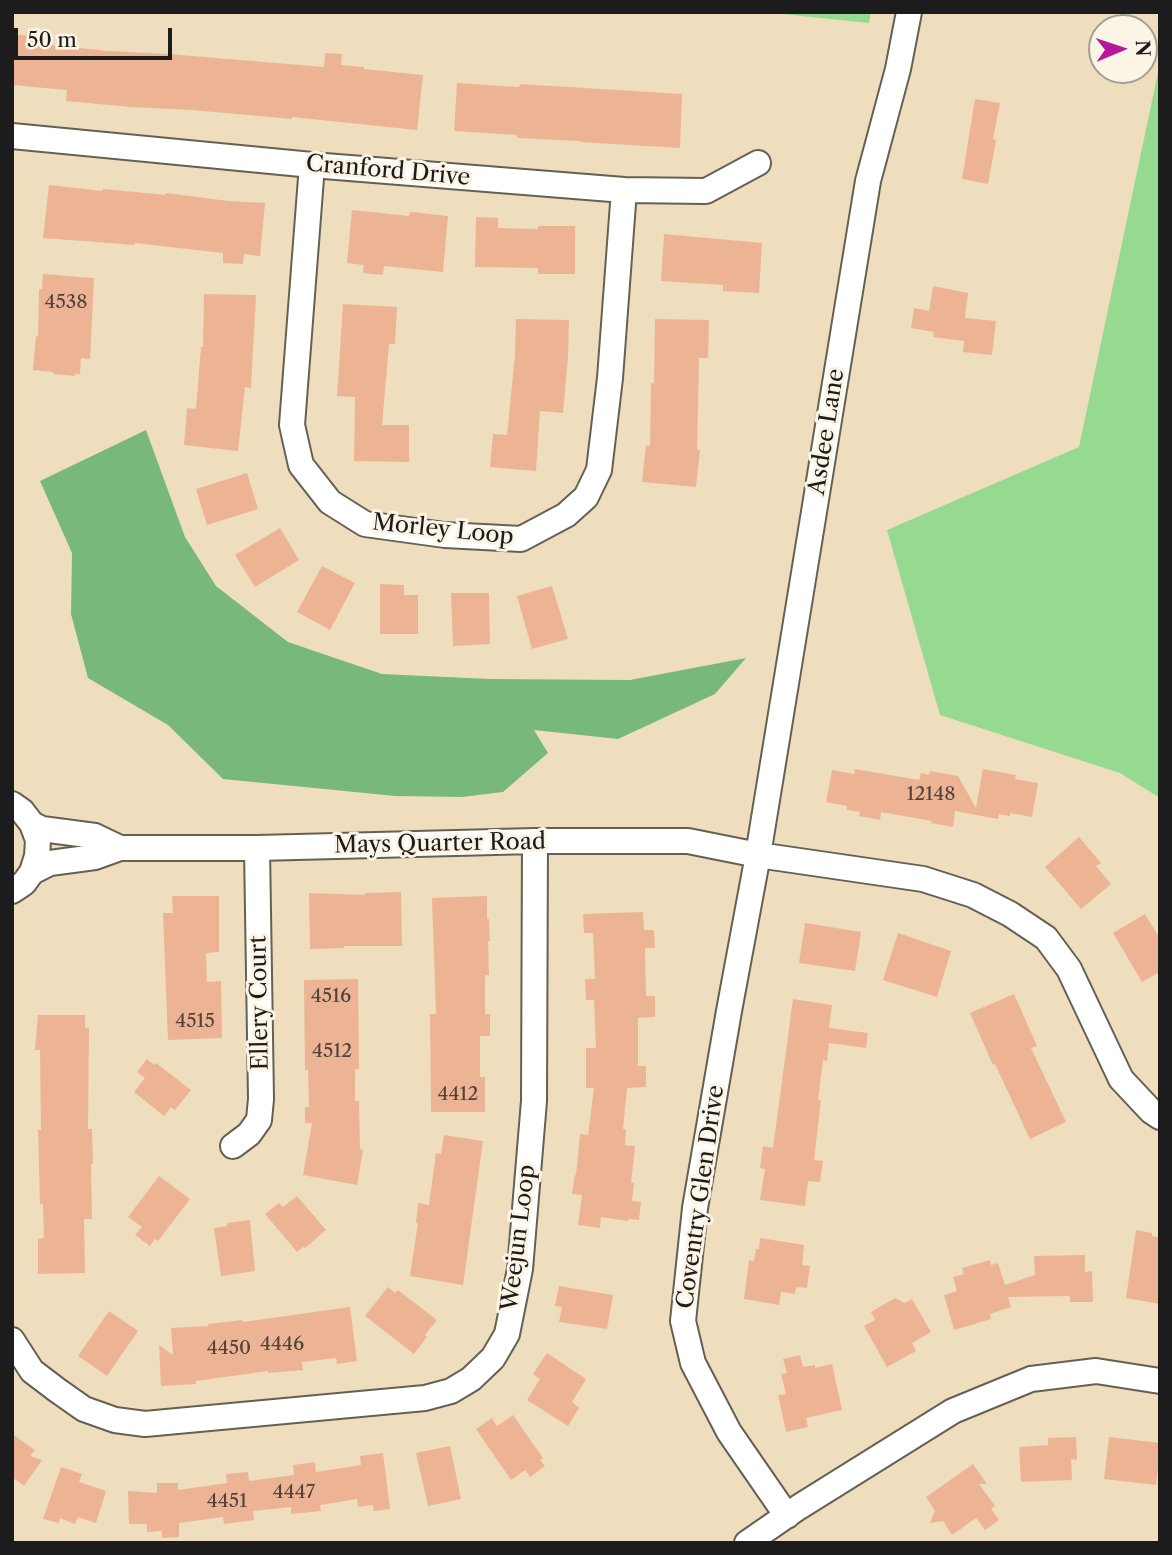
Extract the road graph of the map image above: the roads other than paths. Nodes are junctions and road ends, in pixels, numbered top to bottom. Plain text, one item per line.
1 (909, 12) edge
2 (12, 136) edge
3 (758, 163) dead end
4 (312, 165) junction
5 (624, 190) junction
6 (12, 804) edge
7 (33, 824) junction
8 (535, 841) junction
9 (120, 848) junction
10 (257, 848) junction
11 (758, 855) junction
12 (32, 872) junction
13 (13, 892) edge
14 (1160, 1116) edge
15 (233, 1146) dead end
16 (12, 1340) edge
17 (1160, 1381) edge
18 (787, 1516) junction
19 (747, 1543) edge

1 - 11 street, Asdee Lane
2 - 4 street, Cranford Drive
3 - 5 street, Cranford Drive
4 - 5 street, Cranford Drive
4 - 5 street, Morley Loop
6 - 7 street, Mays Quarter Road
7 - 9 street, Mays Quarter Road
7 - 12 street
8 - 10 street, Mays Quarter Road
8 - 11 street, Mays Quarter Road
8 - 16 street, Weejun Loop
9 - 10 street, Mays Quarter Road
9 - 12 street, Mays Quarter Road
10 - 15 street, Ellery Court
11 - 14 street, Mays Quarter Road
11 - 18 street, Coventry Glen Drive
12 - 13 street, Mays Quarter Road
17 - 18 street
18 - 19 street

